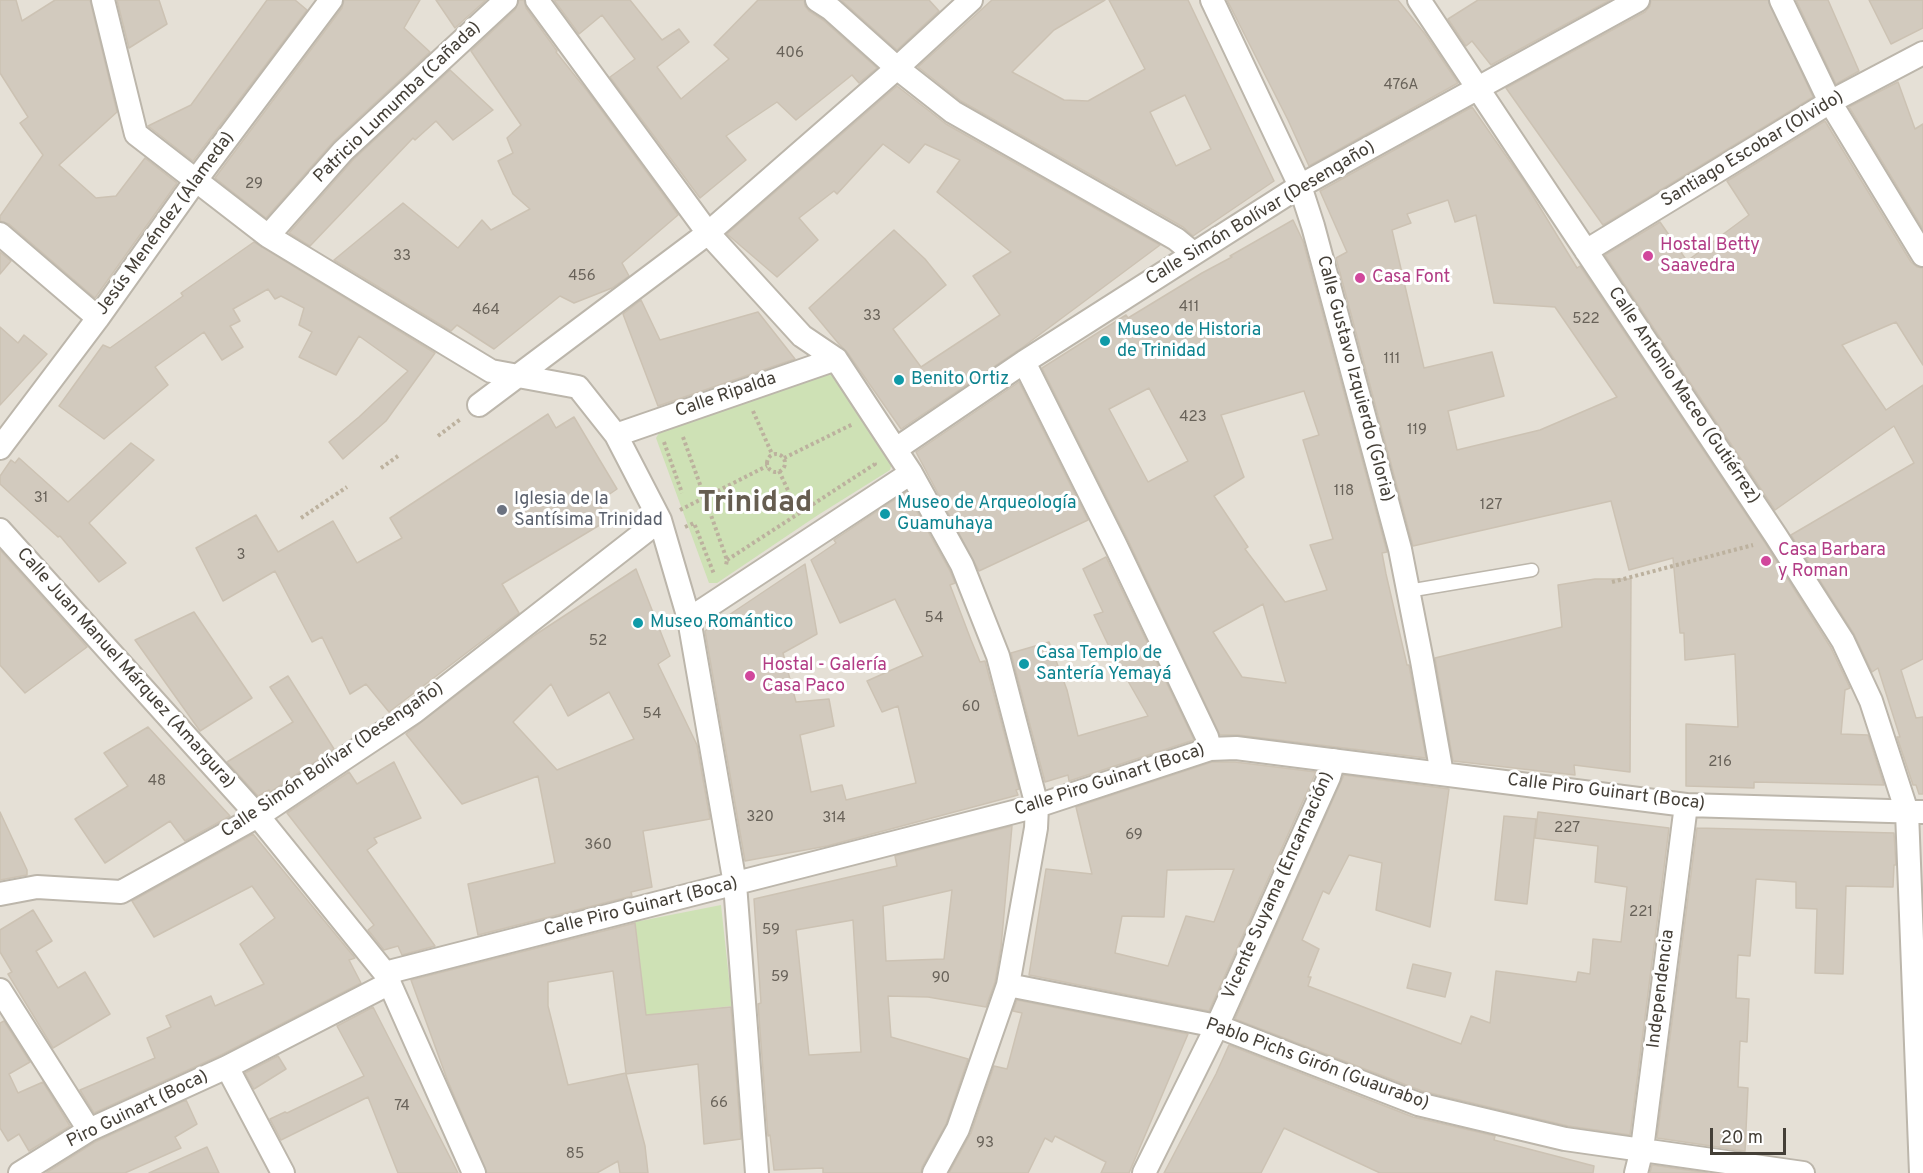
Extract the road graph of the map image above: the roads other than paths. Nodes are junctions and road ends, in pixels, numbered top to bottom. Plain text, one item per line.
1 (103, 0) edge
2 (331, 0) edge
3 (506, 0) edge
4 (537, 0) edge
5 (817, 0) edge
6 (971, 0) edge
7 (1212, 0) edge
8 (1419, 0) edge
9 (1638, 0) edge
10 (1781, 0) edge
11 (1923, 52) edge
12 (897, 68) junction
13 (1479, 87) junction
14 (1830, 102) junction
15 (196, 180) junction
16 (1299, 186) junction
17 (708, 233) junction
18 (0, 234) edge
19 (268, 236) junction
20 (1586, 251) junction
21 (1193, 253) junction
22 (1923, 255) edge
23 (98, 318) junction
24 (836, 359) junction
25 (1024, 362) junction
26 (520, 375) junction
27 (479, 405) dead end
28 (616, 435) junction
29 (0, 448) edge
30 (896, 449) junction
31 (911, 473) junction
32 (663, 528) junction
33 (0, 530) edge
34 (1532, 570) dead end
35 (1408, 591) junction
36 (689, 619) junction
37 (1210, 749) junction
38 (1334, 760) junction
39 (1442, 774) junction
40 (1686, 805) junction
41 (1036, 806) junction
42 (1915, 812) edge
43 (258, 816) junction
44 (735, 884) junction
45 (0, 894) edge
46 (387, 978) junction
47 (1008, 985) junction
48 (0, 990) edge
49 (1217, 1026) junction
50 (226, 1067) junction
51 (89, 1130) junction
52 (1642, 1149) junction
53 (20, 1173) edge
54 (283, 1173) edge
55 (474, 1173) edge
56 (757, 1173) edge
57 (934, 1173) edge
58 (1144, 1173) edge
59 (1636, 1173) edge
60 (1803, 1173) edge
61 (1921, 1173) edge

1 - 15 street
2 - 15 street, Jesús Menéndez (Alameda)
3 - 19 street, Patricio Lumumba (Cañada)
4 - 17 street
5 - 12 street
6 - 12 street
7 - 16 street, Calle Gustavo Izquierdo (Gloria)
8 - 13 street, Calle Antonio Maceo (Gutiérrez)
9 - 13 street, Calle Simón Bolívar (Desengaño)
10 - 14 street
11 - 14 street, Santiago Escobar (Olvido)
12 - 17 street
12 - 21 street
13 - 16 street, Calle Simón Bolívar (Desengaño)
13 - 20 street, Calle Antonio Maceo (Gutiérrez)
14 - 20 street, Santiago Escobar (Olvido)
14 - 22 street
15 - 19 street
15 - 23 street, Jesús Menéndez (Alameda)
16 - 21 street, Calle Simón Bolívar (Desengaño)
16 - 35 street, Calle Gustavo Izquierdo (Gloria)
17 - 24 street
17 - 26 street
18 - 23 street
19 - 26 street
20 - 42 street, Calle Antonio Maceo (Gutiérrez)
21 - 25 street, Calle Simón Bolívar (Desengaño)
23 - 29 street, Jesús Menéndez (Alameda)
24 - 28 street, Calle Ripalda
24 - 30 street
25 - 30 street, Calle Simón Bolívar (Desengaño)
25 - 37 street
26 - 27 street
26 - 28 street
28 - 32 street
30 - 31 street
31 - 36 street
31 - 41 street
32 - 36 street
32 - 43 street, Calle Simón Bolívar (Desengaño)
33 - 43 street, Calle Juan Manuel Márquez (Amargura)
34 - 35 lane
35 - 39 street, Calle Gustavo Izquierdo (Gloria)
36 - 44 street
37 - 38 street, Calle Piro Guinart (Boca)
37 - 41 street, Calle Piro Guinart (Boca)
38 - 39 street, Calle Piro Guinart (Boca)
38 - 49 street, Vicente Suyama (Encarnación)
39 - 40 street, Calle Piro Guinart (Boca)
40 - 42 street, Calle Piro Guinart (Boca)
40 - 52 street, Independencia
41 - 44 street, Calle Piro Guinart (Boca)
41 - 47 street
42 - 61 street, Calle Antonio Maceo (Gutiérrez)
43 - 45 street, Calle Simón Bolívar (Desengaño)
43 - 46 street, Calle Juan Manuel Márquez (Amargura)
44 - 46 street, Calle Piro Guinart (Boca)
44 - 56 street
46 - 50 street, Calle Piro Guinart (Boca)
46 - 55 street, Calle Juan Manuel Márquez (Amargura)
47 - 49 street, Pablo Pichs Girón (Guaurabo)
47 - 57 street
48 - 51 street
49 - 52 street, Pablo Pichs Girón (Guaurabo)
49 - 58 street, Vicente Suyama (Encarnación)
50 - 51 street, Piro Guinart (Boca)
50 - 54 street
51 - 53 street, Piro Guinart (Boca)
52 - 59 street, Independencia
52 - 60 street, Pablo Pichs Girón (Guaurabo)

